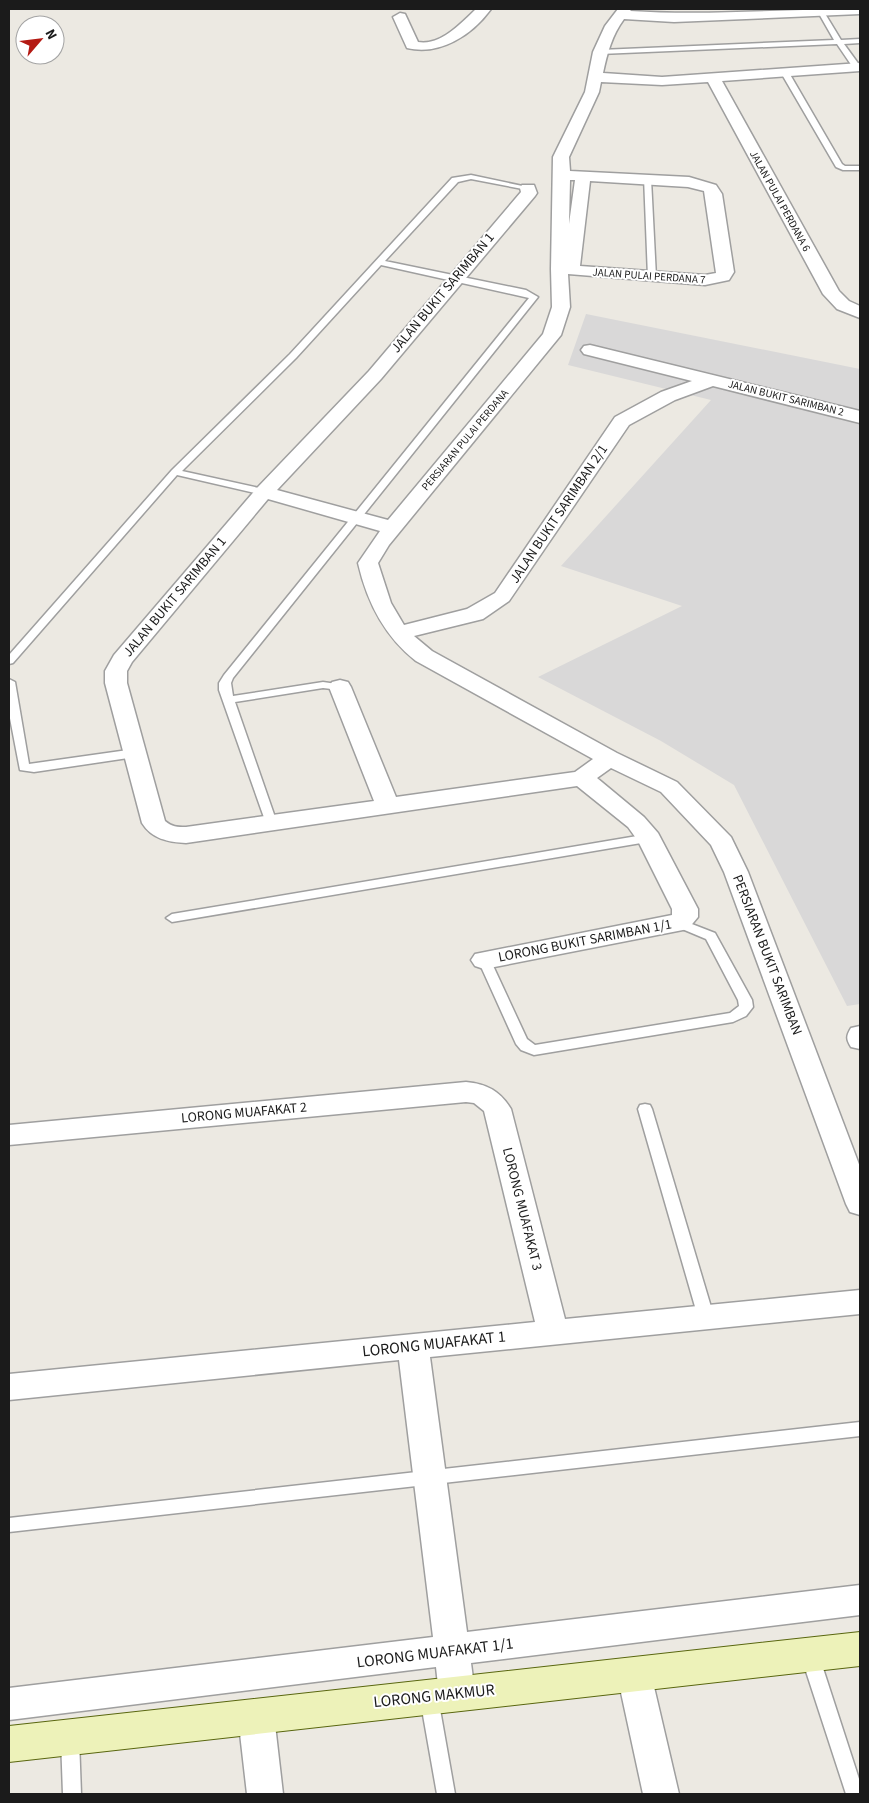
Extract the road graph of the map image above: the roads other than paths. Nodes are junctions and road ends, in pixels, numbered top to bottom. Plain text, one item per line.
1 (484, 9) edge
2 (646, 9) edge
3 (860, 10) edge
4 (754, 12) edge
5 (821, 12) junction
6 (619, 16) edge
7 (400, 17) dead end
8 (674, 18) junction
9 (860, 41) edge
10 (839, 42) junction
11 (600, 52) junction
12 (856, 67) edge
13 (784, 71) junction
14 (712, 77) junction
15 (860, 83) edge
16 (594, 85) junction
17 (860, 168) edge
18 (562, 175) junction
19 (583, 176) junction
20 (647, 179) junction
21 (528, 188) joint
22 (378, 262) junction
23 (456, 277) junction
24 (652, 277) junction
25 (860, 313) edge
26 (590, 350) dead end
27 (712, 380) junction
28 (860, 416) edge
29 (176, 472) junction
30 (264, 492) junction
31 (355, 518) junction
32 (393, 528) junction
33 (399, 633) junction
34 (9, 661) edge
35 (9, 682) edge
36 (340, 687) joint
37 (230, 700) junction
38 (135, 753) junction
39 (609, 758) junction
40 (582, 778) junction
41 (388, 806) junction
42 (271, 823) junction
43 (649, 838) junction
44 (172, 918) dead end
45 (679, 924) junction
46 (484, 960) joint
47 (480, 1093) joint
48 (645, 1109) dead end
49 (9, 1135) edge
50 (860, 1204) edge
51 (860, 1302) edge
52 (706, 1317) junction
53 (553, 1332) junction
54 (412, 1347) junction
55 (9, 1387) edge
56 (860, 1429) edge
57 (431, 1477) junction
58 (9, 1525) edge
59 (860, 1600) edge
60 (860, 1649) edge
61 (452, 1651) junction
62 (810, 1655) junction
63 (634, 1674) junction
64 (443, 1695) junction
65 (9, 1704) edge
66 (256, 1716) junction
67 (70, 1737) junction
68 (9, 1744) edge
69 (72, 1794) edge
70 (265, 1794) edge
71 (446, 1794) edge
72 (661, 1794) edge
73 (855, 1794) edge

1 - 7 street
2 - 8 street
3 - 5 street
4 - 5 street
4 - 8 street
5 - 10 lane
6 - 8 street
6 - 11 street, PERSIARAN PULAI PERDANA
9 - 10 lane
10 - 11 lane
10 - 12 lane
11 - 16 street, PERSIARAN PULAI PERDANA
12 - 13 street
12 - 15 street
13 - 14 street
13 - 17 lane
14 - 16 street
14 - 25 street, JALAN PULAI PERDANA 6
16 - 18 street, PERSIARAN PULAI PERDANA
18 - 19 street, JALAN PULAI PERDANA 7
18 - 32 street, PERSIARAN PULAI PERDANA
19 - 20 street, JALAN PULAI PERDANA 7
19 - 24 street, JALAN PULAI PERDANA 7
20 - 24 lane
20 - 24 street, JALAN PULAI PERDANA 7
21 - 22 lane
21 - 23 street, JALAN BUKIT SARIMBAN 1
22 - 23 lane
22 - 29 lane
23 - 30 street, JALAN BUKIT SARIMBAN 1
23 - 31 lane
26 - 27 street, JALAN BUKIT SARIMBAN 2
27 - 28 street, JALAN BUKIT SARIMBAN 2
27 - 33 street, JALAN BUKIT SARIMBAN 2/1
29 - 30 lane
29 - 34 lane
30 - 31 street
30 - 38 street, JALAN BUKIT SARIMBAN 1
31 - 32 street
31 - 37 lane
32 - 33 street, PERSIARAN PULAI PERDANA
33 - 39 street, PERSIARAN PULAI PERDANA
35 - 38 lane
36 - 37 lane
36 - 41 street
37 - 42 lane
38 - 42 street, JALAN BUKIT SARIMBAN 1
39 - 40 street, JALAN BUKIT SARIMBAN 1
39 - 50 street, PERSIARAN BUKIT SARIMBAN
40 - 41 street, JALAN BUKIT SARIMBAN 1
40 - 43 street, LORONG BUKIT SARIMBAN 1/1
41 - 42 street, JALAN BUKIT SARIMBAN 1
43 - 44 lane
43 - 45 street, LORONG BUKIT SARIMBAN 1/1
45 - 46 street, LORONG BUKIT SARIMBAN 1/1
45 - 46 lane
47 - 49 street, LORONG MUAFAKAT 2
47 - 53 street, LORONG MUAFAKAT 3
48 - 52 lane
51 - 52 street, LORONG MUAFAKAT 1
52 - 53 street, LORONG MUAFAKAT 1
53 - 54 street, LORONG MUAFAKAT 1
54 - 55 street, LORONG MUAFAKAT 1
54 - 57 street
56 - 57 lane
57 - 58 lane
57 - 61 street
59 - 61 street, LORONG MUAFAKAT 1/1
60 - 62 main road, LORONG MAKMUR
61 - 64 street
61 - 65 street, LORONG MUAFAKAT 1/1
62 - 63 main road, LORONG MAKMUR
62 - 73 lane
63 - 64 main road, LORONG MAKMUR
63 - 72 street
64 - 66 main road, LORONG MAKMUR
64 - 71 lane
66 - 67 main road, LORONG MAKMUR
66 - 70 street
67 - 68 main road, LORONG MAKMUR
67 - 69 lane

